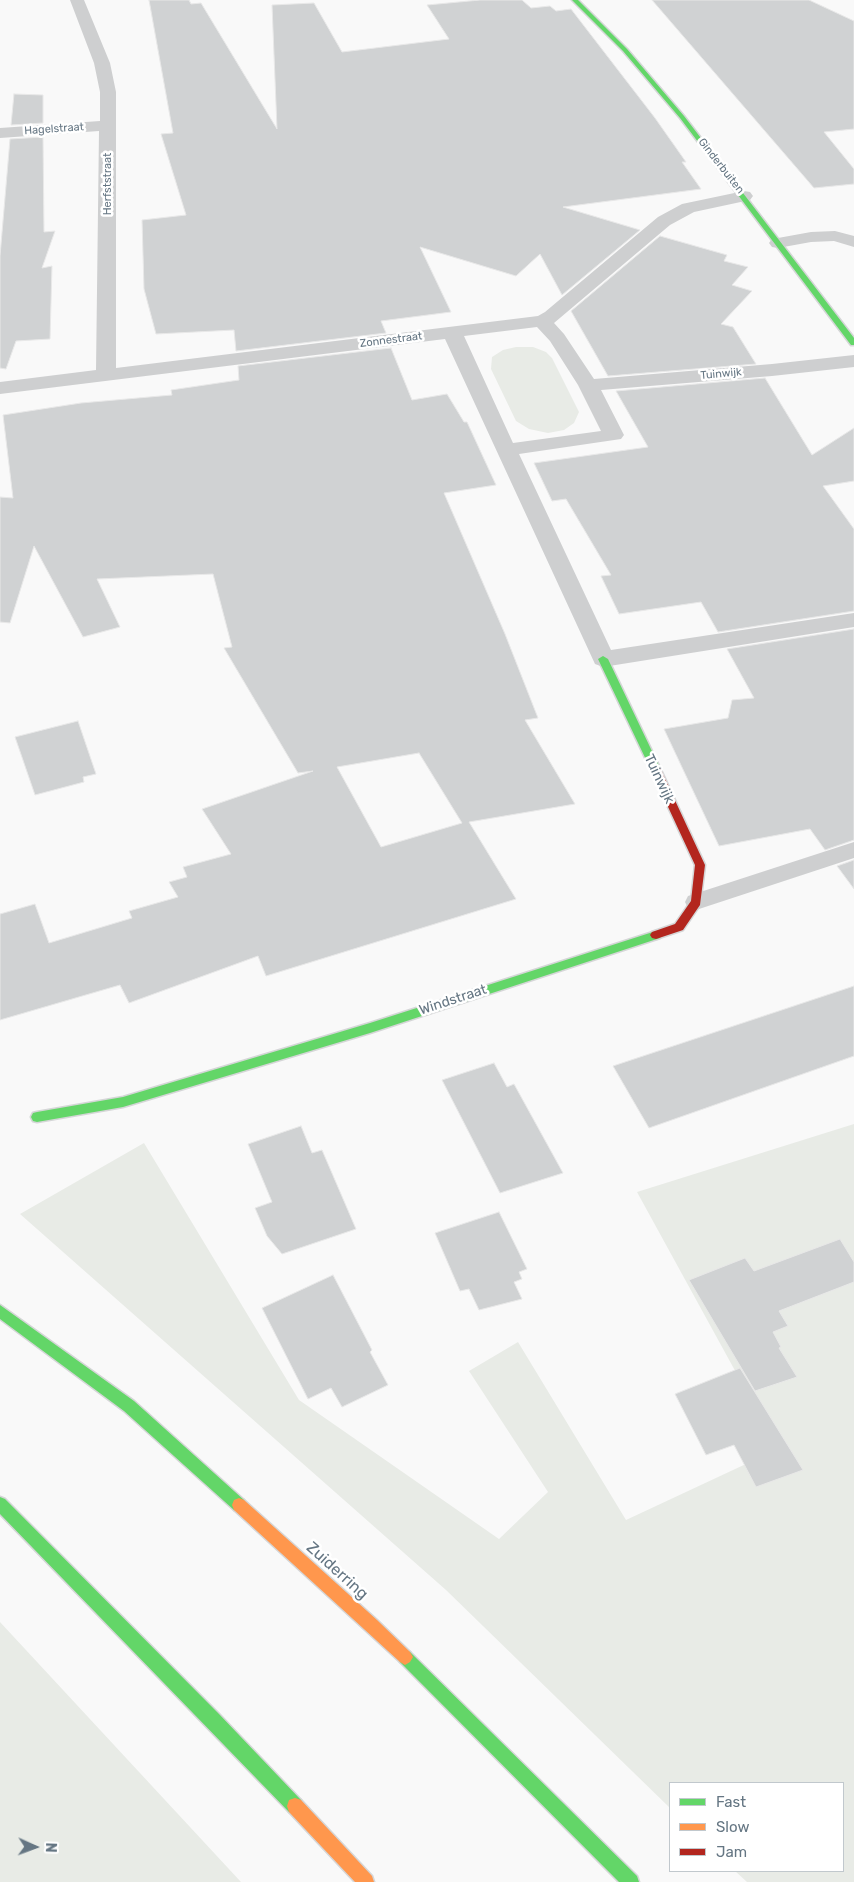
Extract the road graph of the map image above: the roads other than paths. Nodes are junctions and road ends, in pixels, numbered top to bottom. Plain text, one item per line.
1 (77, 0) edge
2 (575, 0) edge
3 (108, 125) junction
4 (0, 133) edge
5 (744, 196) junction
6 (854, 242) edge
7 (778, 243) junction
8 (542, 321) junction
9 (452, 332) junction
10 (854, 343) edge
11 (854, 361) edge
12 (106, 374) junction
13 (588, 385) junction
14 (0, 388) edge
15 (506, 450) junction
16 (854, 620) edge
17 (603, 659) junction
18 (854, 850) edge
19 (696, 902) junction
20 (36, 1117) dead end
21 (0, 1311) edge
22 (0, 1504) edge
23 (366, 1882) edge
24 (631, 1882) edge

1 - 3 street, Herfststraat
2 - 5 main road, Ginderbuiten
3 - 4 street, Hagelstraat
3 - 12 street, Herfststraat
5 - 7 main road, Ginderbuiten
5 - 8 street, Zonnestraat
6 - 7 street
7 - 10 main road, Ginderbuiten
8 - 9 street, Zonnestraat
8 - 13 street
9 - 12 street, Zonnestraat
9 - 15 street, Tuinwijk
11 - 13 street, Tuinwijk
12 - 14 street, Zonnestraat
13 - 15 street
15 - 17 street, Tuinwijk
16 - 17 street
17 - 19 main road, Tuinwijk
18 - 19 lane
19 - 20 main road, Windstraat
21 - 24 main road, Zuiderring
22 - 23 main road

